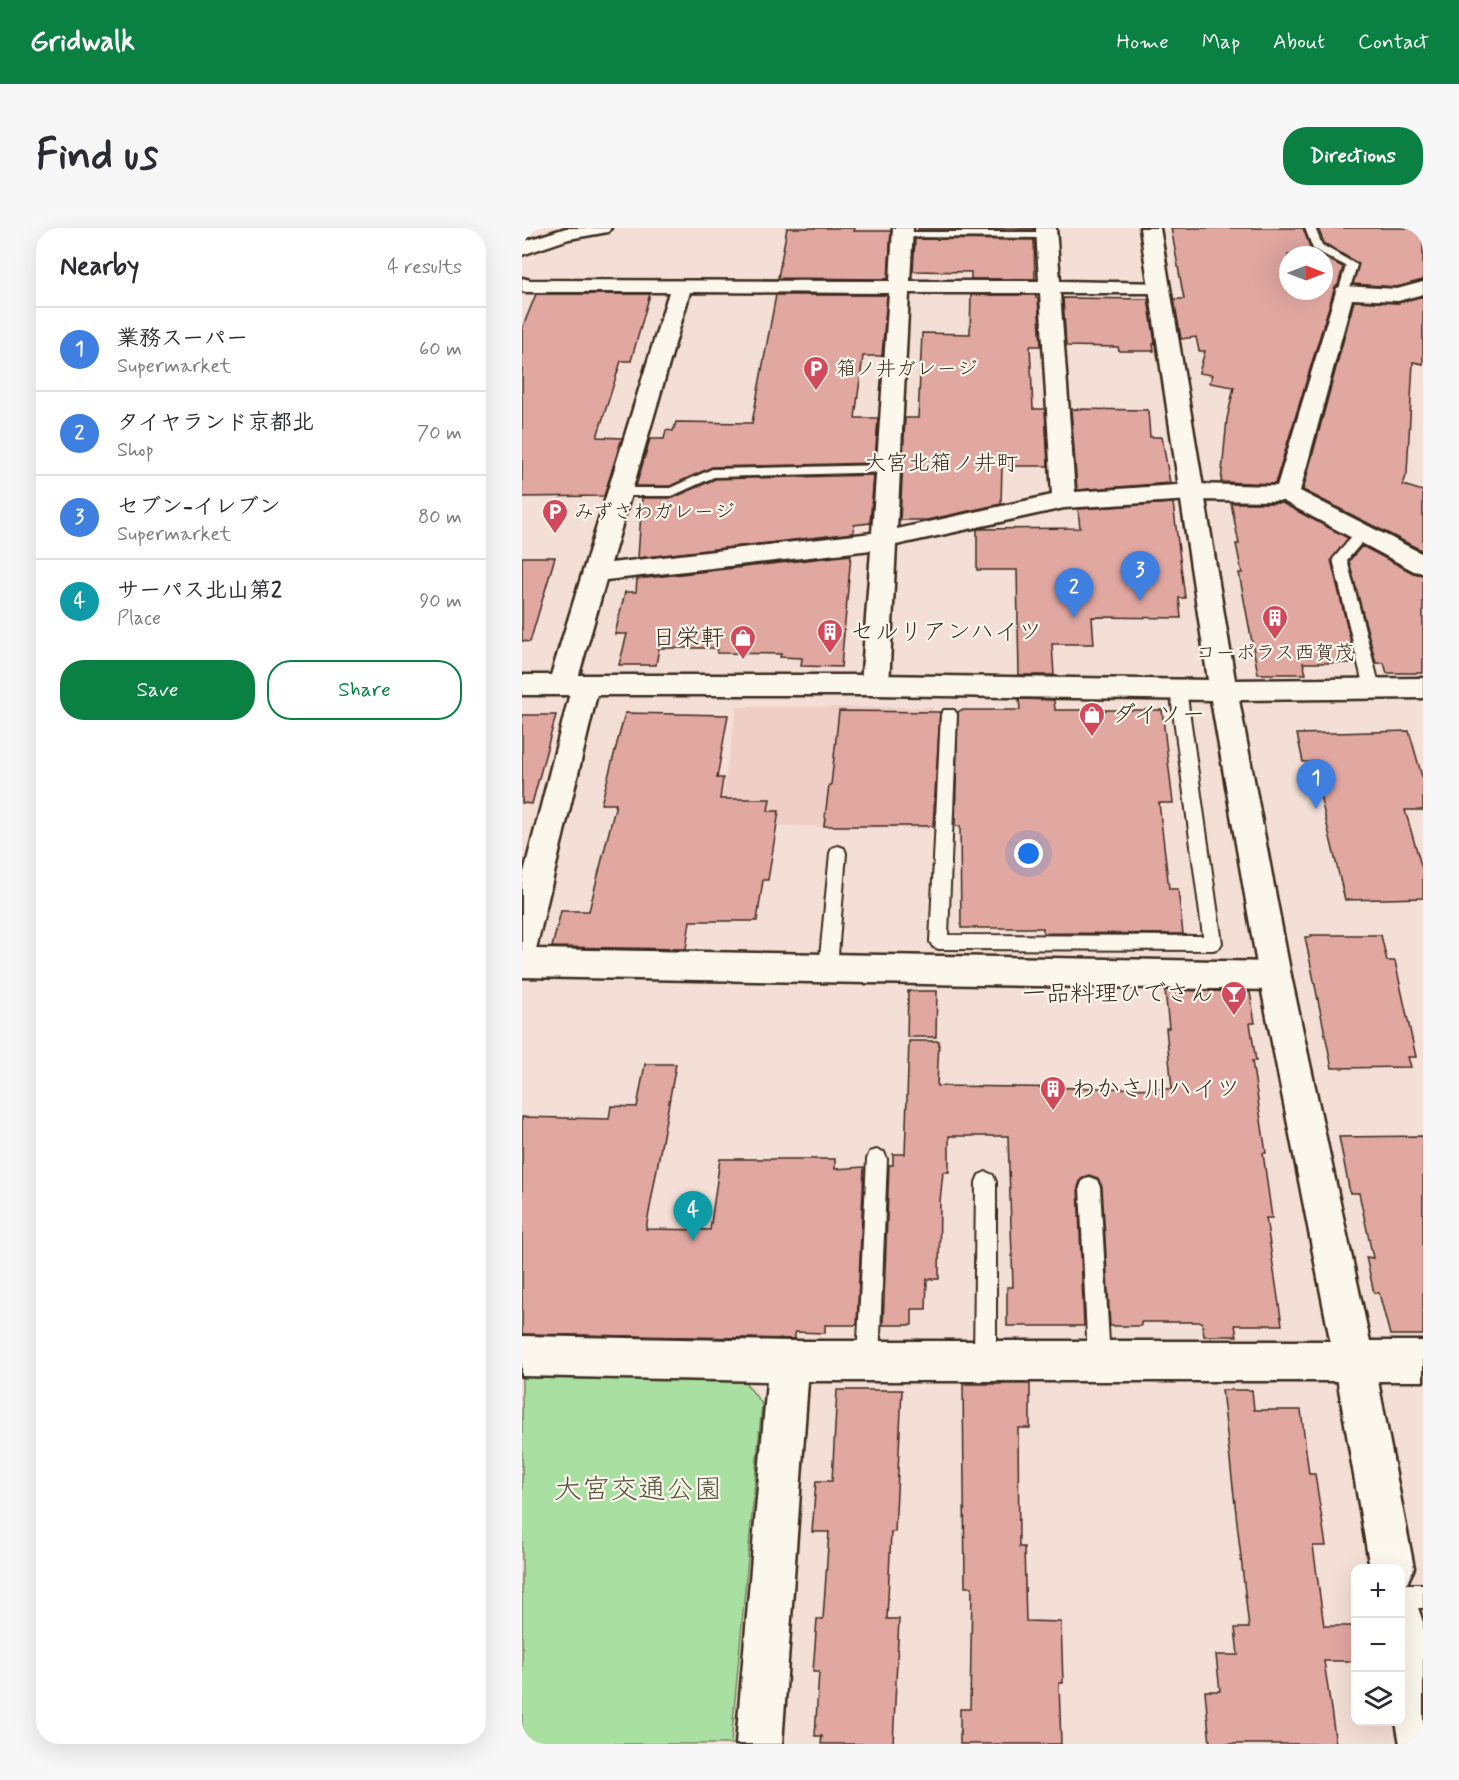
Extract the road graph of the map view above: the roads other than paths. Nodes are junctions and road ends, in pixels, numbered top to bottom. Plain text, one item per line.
1 (601, 228) edge
2 (1150, 228) edge
3 (1310, 228) edge
4 (1046, 231) edge
5 (903, 232) edge
6 (522, 249) edge
7 (899, 286) junction
8 (681, 287) junction
9 (1159, 287) junction
10 (523, 288) edge
11 (1049, 288) junction
12 (1423, 288) edge
13 (1344, 292) junction
14 (888, 469) junction
15 (619, 492) junction
16 (1191, 492) junction
17 (1287, 494) junction
18 (1064, 501) junction
19 (1362, 534) junction
20 (884, 540) junction
21 (1423, 565) edge
22 (595, 573) junction
23 (522, 685) edge
24 (875, 685) junction
25 (574, 686) junction
26 (1372, 688) junction
27 (1423, 688) edge
28 (1178, 689) junction
29 (1223, 690) junction
30 (949, 714) dead end
31 (838, 853) dead end
32 (522, 944) edge
33 (522, 963) edge
34 (828, 968) junction
35 (1275, 976) junction
36 (877, 1159) dead end
37 (986, 1182) dead end
38 (1090, 1187) dead end
39 (522, 1356) edge
40 (985, 1360) junction
41 (1099, 1360) junction
42 (1354, 1360) junction
43 (789, 1361) junction
44 (868, 1361) junction
45 (1423, 1361) edge
46 (1391, 1564) edge
47 (1405, 1596) edge
48 (1423, 1596) edge
49 (1405, 1641) edge
50 (1423, 1742) edge
51 (759, 1744) edge

1 - 6 street
2 - 9 street
3 - 13 lane
4 - 5 lane
4 - 11 street
5 - 7 street
7 - 8 street
7 - 11 street
7 - 14 street
8 - 10 street
8 - 15 street
9 - 11 street
9 - 16 street
11 - 18 street
12 - 13 street
13 - 17 street
14 - 15 lane
14 - 20 street
15 - 22 street
16 - 17 street
16 - 18 street
16 - 29 street
17 - 19 street
18 - 20 street
19 - 21 street
19 - 26 lane
20 - 22 street
20 - 24 street
22 - 25 street
23 - 25 street
24 - 25 street
24 - 28 street
25 - 32 street
26 - 27 street
26 - 29 street
28 - 29 street
28 - 30 lane
29 - 35 street
31 - 34 lane
33 - 34 street
34 - 35 street
35 - 42 street
36 - 44 lane
37 - 40 lane
38 - 41 lane
39 - 43 street
40 - 41 street
40 - 44 street
41 - 42 street
42 - 45 street
42 - 46 street
43 - 44 street
43 - 51 street
47 - 48 lane
49 - 50 street

